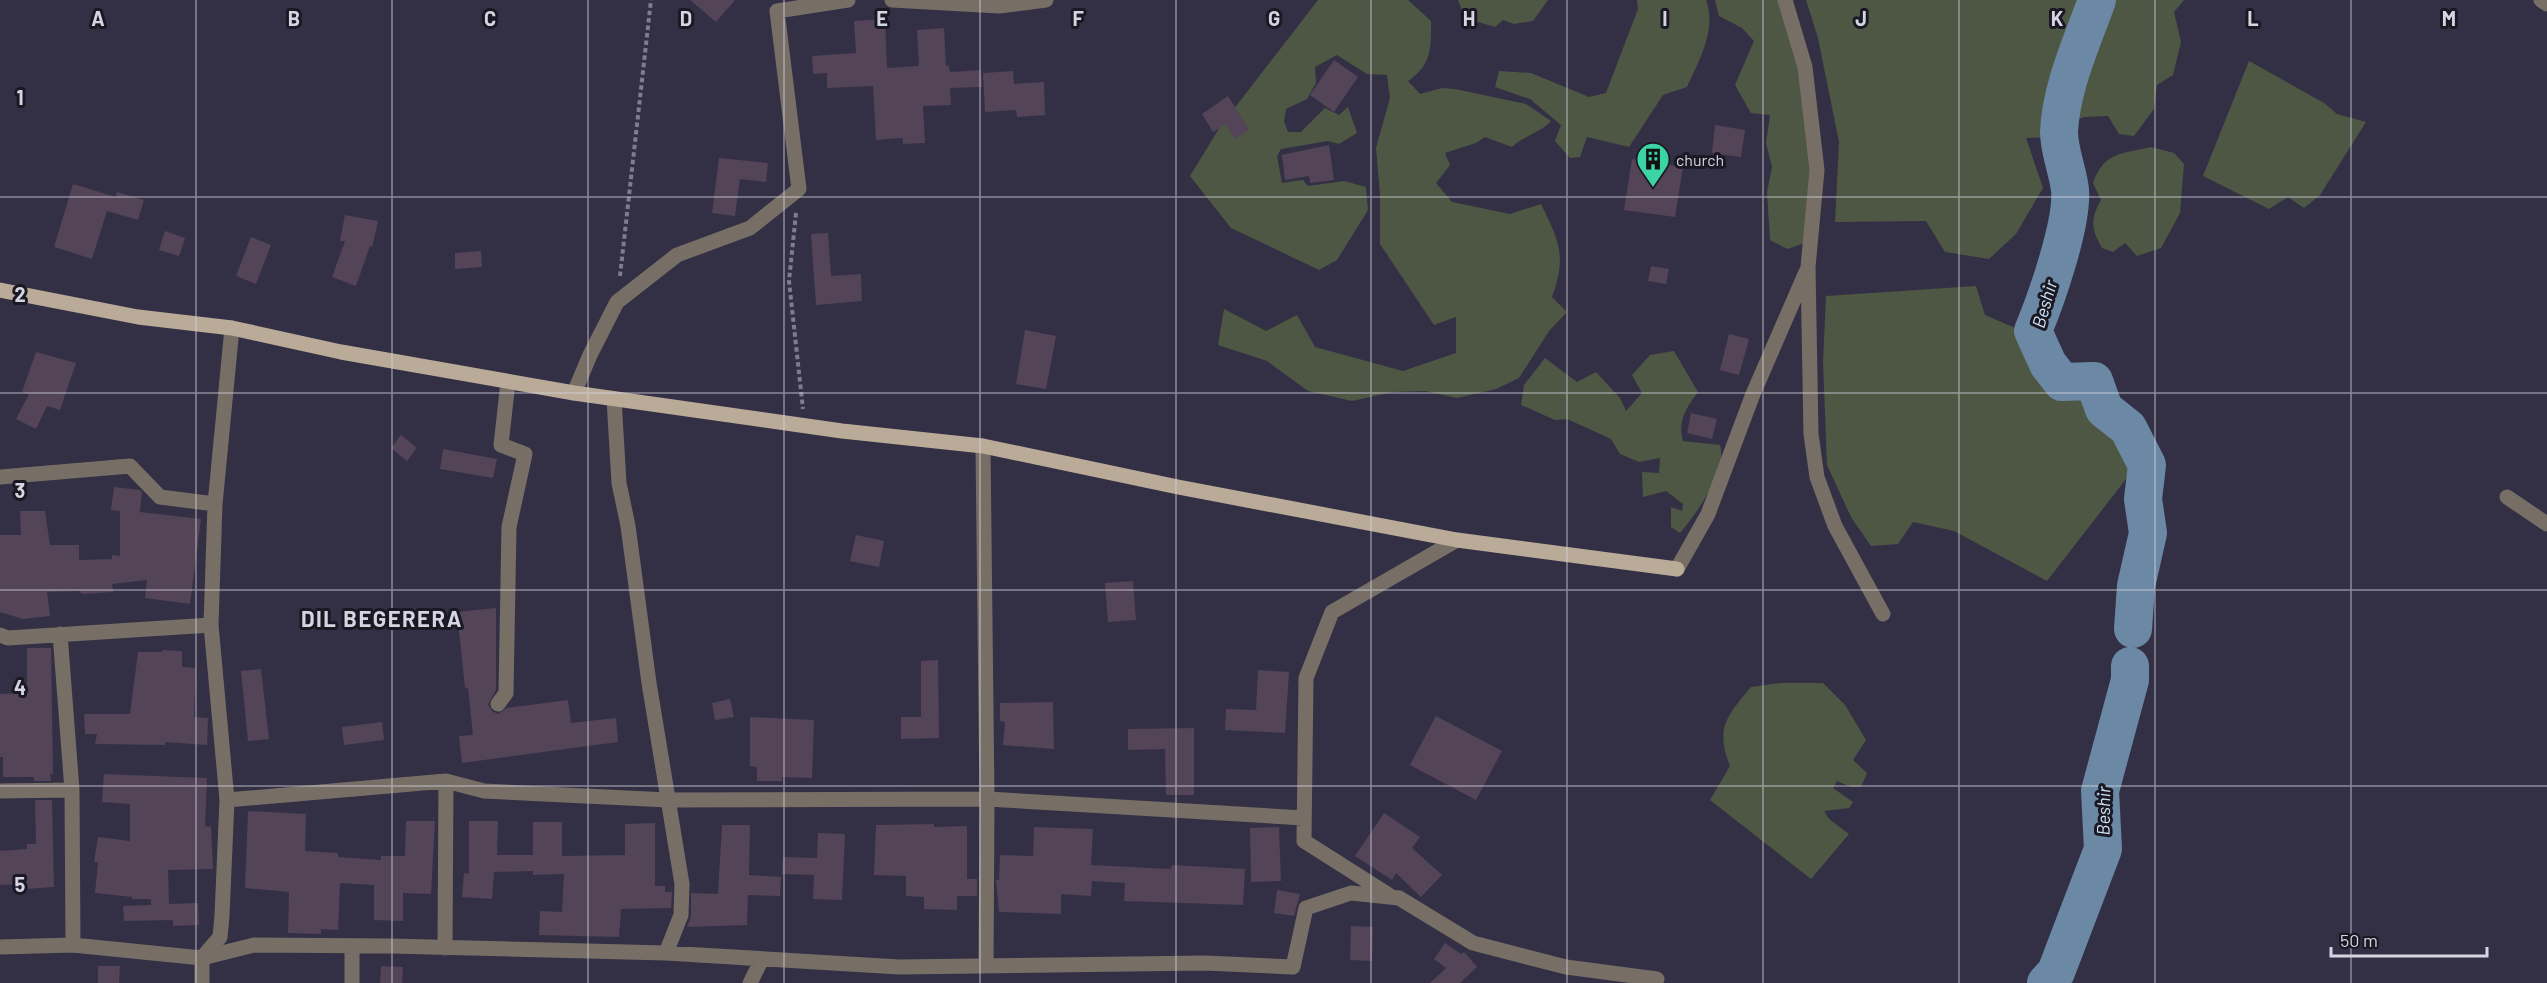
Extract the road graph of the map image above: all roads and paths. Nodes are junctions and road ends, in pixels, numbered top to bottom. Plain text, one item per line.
1 (651, 0) edge
2 (848, 0) edge
3 (892, 0) edge
4 (1046, 0) edge
5 (1785, 0) edge
6 (2541, 0) edge
7 (2547, 4) edge
8 (799, 189) junction
9 (1808, 267) junction
10 (0, 290) edge
11 (617, 302) junction
12 (232, 328) junction
13 (508, 382) junction
14 (574, 393) junction
15 (614, 399) junction
16 (805, 426) junction
17 (983, 446) junction
18 (0, 477) edge
19 (2507, 497) dead end
20 (215, 504) junction
21 (2547, 524) edge
22 (1457, 540) junction
23 (1677, 569) joint
24 (1883, 614) dead end
25 (211, 625) junction
26 (60, 634) junction
27 (0, 635) edge
28 (498, 704) dead end
29 (446, 781) junction
30 (72, 790) junction
31 (0, 791) edge
32 (987, 799) junction
33 (227, 800) junction
34 (668, 800) junction
35 (1304, 818) junction
36 (1391, 897) junction
37 (73, 945) junction
38 (352, 946) junction
39 (0, 947) edge
40 (445, 948) junction
41 (666, 953) junction
42 (202, 958) junction
43 (762, 959) junction
44 (986, 966) junction
45 (1657, 979) dead end
46 (202, 983) edge
47 (352, 983) edge
48 (750, 983) edge

1 - 11 path
2 - 8 street
3 - 4 street
5 - 9 street
6 - 7 street
8 - 11 street
8 - 16 path
9 - 23 street
9 - 24 street
10 - 12 main road
11 - 14 street
12 - 13 main road
12 - 20 street
13 - 14 main road
13 - 28 street
14 - 15 main road
15 - 16 main road
15 - 34 street
16 - 17 main road
17 - 22 main road
17 - 32 street
18 - 20 street
19 - 21 street
20 - 25 street
22 - 23 main road
22 - 35 street
25 - 26 street
25 - 33 street
26 - 27 street
26 - 30 street
29 - 33 street
29 - 34 street
29 - 40 street
30 - 31 street
30 - 37 street
32 - 34 street
32 - 35 street
32 - 44 street
33 - 42 street
34 - 41 street
35 - 36 street
36 - 44 street
36 - 45 street
37 - 39 street
37 - 42 street
38 - 40 street
38 - 42 street
38 - 47 street
40 - 41 street
41 - 43 street
42 - 46 street
43 - 44 street
43 - 48 street

